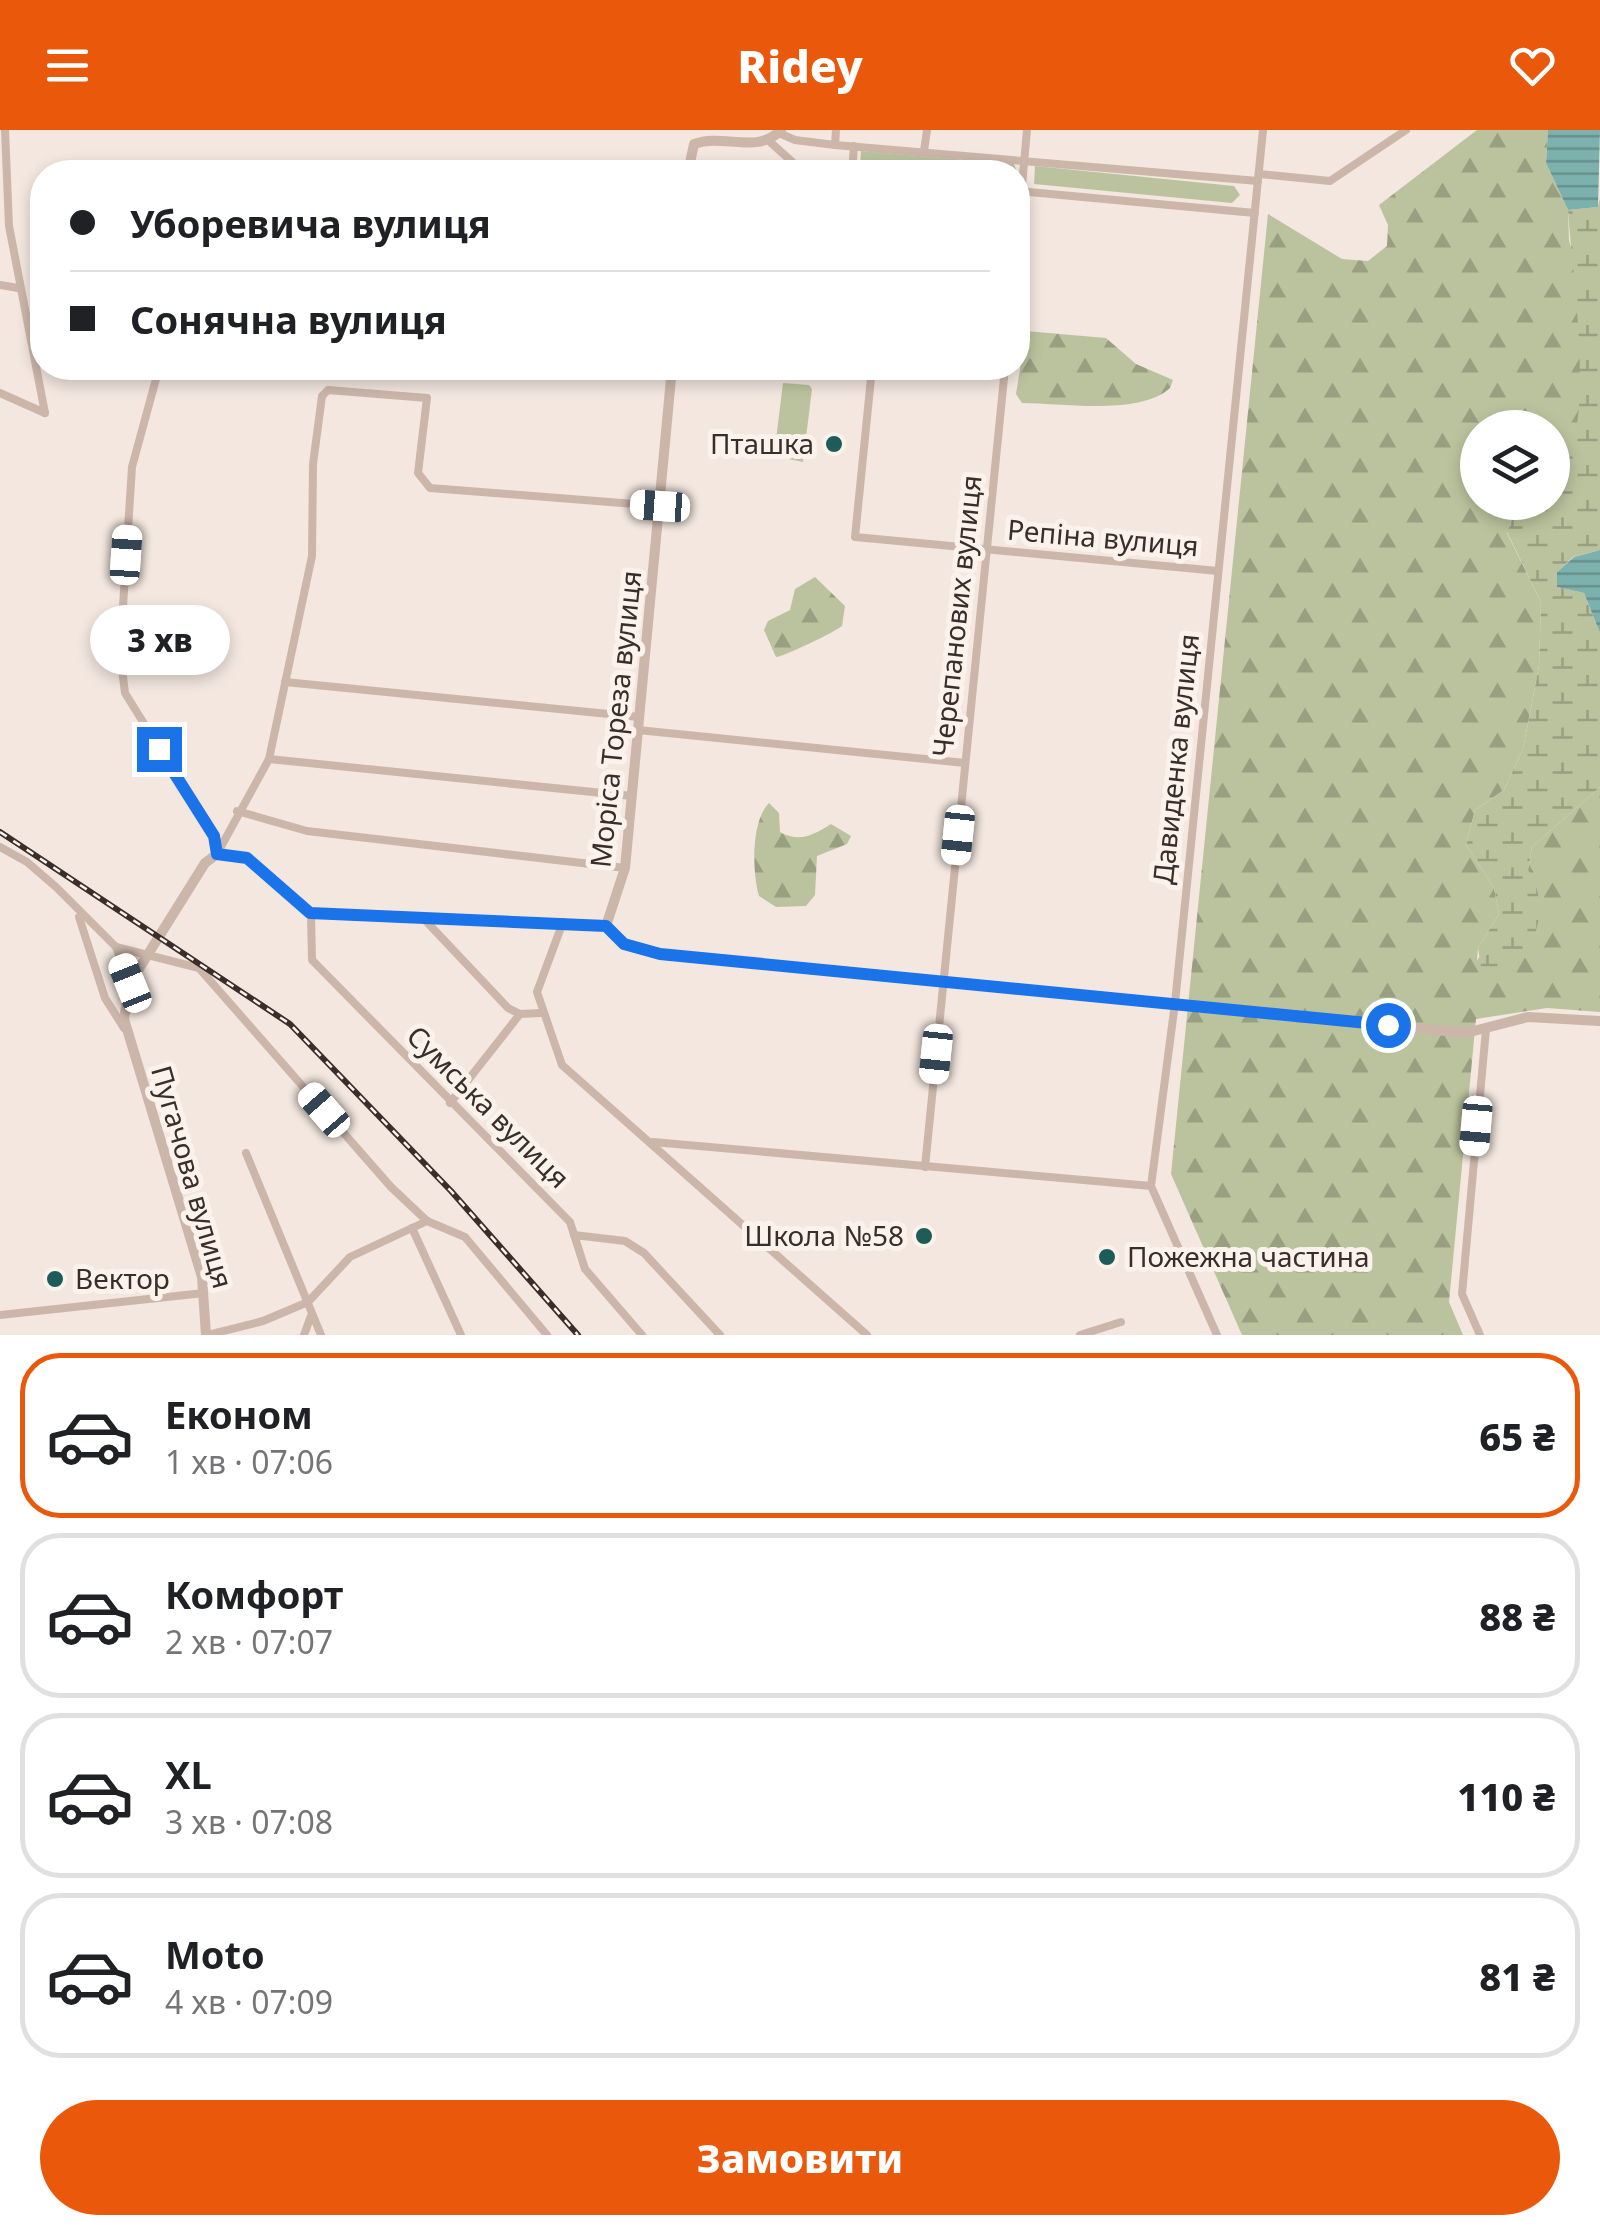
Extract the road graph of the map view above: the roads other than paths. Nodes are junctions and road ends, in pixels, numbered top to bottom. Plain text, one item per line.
1 (5, 130) edge
2 (836, 130) edge
3 (926, 130) edge
4 (1027, 130) edge
5 (1263, 130) edge
6 (1406, 130) edge
7 (780, 131) edge
8 (768, 142) junction
9 (835, 145) junction
10 (854, 146) junction
11 (924, 152) junction
12 (1024, 158) junction
13 (691, 160) edge
14 (789, 160) edge
15 (853, 160) edge
16 (1258, 177) junction
17 (1030, 192) edge
18 (1255, 213) junction
19 (0, 285) edge
20 (18, 288) junction
21 (30, 344) edge
22 (38, 380) edge
23 (156, 380) edge
24 (671, 380) edge
25 (871, 380) edge
26 (1003, 380) edge
27 (0, 394) edge
28 (660, 506) junction
29 (987, 550) junction
30 (1218, 571) junction
31 (285, 682) junction
32 (639, 718) junction
33 (638, 730) junction
34 (269, 759) junction
35 (965, 763) junction
36 (632, 796) junction
37 (237, 811) junction
38 (0, 847) edge
39 (217, 854) junction
40 (624, 868) junction
41 (310, 913) junction
42 (78, 914) junction
43 (424, 919) junction
44 (563, 922) junction
45 (606, 926) junction
46 (116, 948) junction
47 (144, 958) junction
48 (944, 979) junction
49 (130, 983) junction
50 (1174, 1003) junction
51 (541, 1013) junction
52 (520, 1014) junction
53 (1600, 1021) edge
54 (1486, 1029) junction
55 (126, 1032) junction
56 (450, 1103) junction
57 (652, 1142) junction
58 (246, 1154) dead end
59 (925, 1167) junction
60 (1151, 1186) junction
61 (427, 1221) junction
62 (412, 1228) junction
63 (574, 1235) junction
64 (205, 1292) junction
65 (308, 1302) junction
66 (0, 1315) edge
67 (311, 1315) junction
68 (1121, 1322) dead end
69 (207, 1335) edge
70 (304, 1335) edge
71 (321, 1335) edge
72 (461, 1335) edge
73 (547, 1335) edge
74 (642, 1335) edge
75 (720, 1335) edge
76 (867, 1335) edge
77 (1080, 1335) edge
78 (1217, 1335) edge
79 (1480, 1335) edge

1 - 20 street
2 - 9 street
3 - 11 street
4 - 12 street
5 - 16 street, Давиденка вулиця
6 - 16 street
7 - 8 street
7 - 9 street
8 - 13 street
8 - 14 street
9 - 10 street
10 - 11 street
10 - 15 street
11 - 12 street
12 - 16 street
16 - 18 street, Давиденка вулиця
17 - 18 street
18 - 30 street, Давиденка вулиця
19 - 20 street
20 - 21 street
22 - 27 street
23 - 39 street
24 - 28 street, Моріса Тореза вулиця
25 - 29 street, Репiна вулиця
26 - 29 street, Черепанових вулиця
28 - 31 street
28 - 32 street, Моріса Тореза вулиця
29 - 30 street, Репiна вулиця
29 - 35 street, Черепанових вулиця
30 - 50 street, Давиденка вулиця
31 - 32 street
31 - 34 street
32 - 33 street, Моріса Тореза вулиця
33 - 35 street
33 - 36 street, Моріса Тореза вулиця
34 - 36 street
34 - 37 street
35 - 48 street, Черепанових вулиця
36 - 40 street, Моріса Тореза вулиця
37 - 39 street
37 - 40 street
38 - 42 street
39 - 41 street
39 - 47 street, Пугачова вулиця
40 - 45 street, Моріса Тореза вулиця
41 - 43 street
41 - 56 street, Сумська вулиця
42 - 46 street
42 - 55 street, Пугачова вулиця
43 - 44 street
43 - 52 street
44 - 45 street
44 - 51 street
45 - 48 street
46 - 47 street
46 - 49 street
47 - 49 street, Пугачова вулиця
47 - 61 street
48 - 50 street
48 - 59 street, Черепанових вулиця
49 - 55 street, Пугачова вулиця
50 - 54 street
50 - 60 street, Давиденка вулиця
51 - 52 street
51 - 57 street
52 - 56 street
53 - 54 street
54 - 79 street
55 - 64 street, Пугачова вулиця
56 - 63 street, Сумська вулиця
57 - 59 street
57 - 76 street
58 - 65 street
59 - 60 street
60 - 78 street
61 - 62 street
61 - 73 street
62 - 65 street
62 - 72 street
63 - 74 street, Сумська вулиця
63 - 75 street
64 - 66 street
64 - 69 street, Пугачова вулиця
65 - 67 street
65 - 69 street
67 - 70 street
67 - 71 street
68 - 77 street

